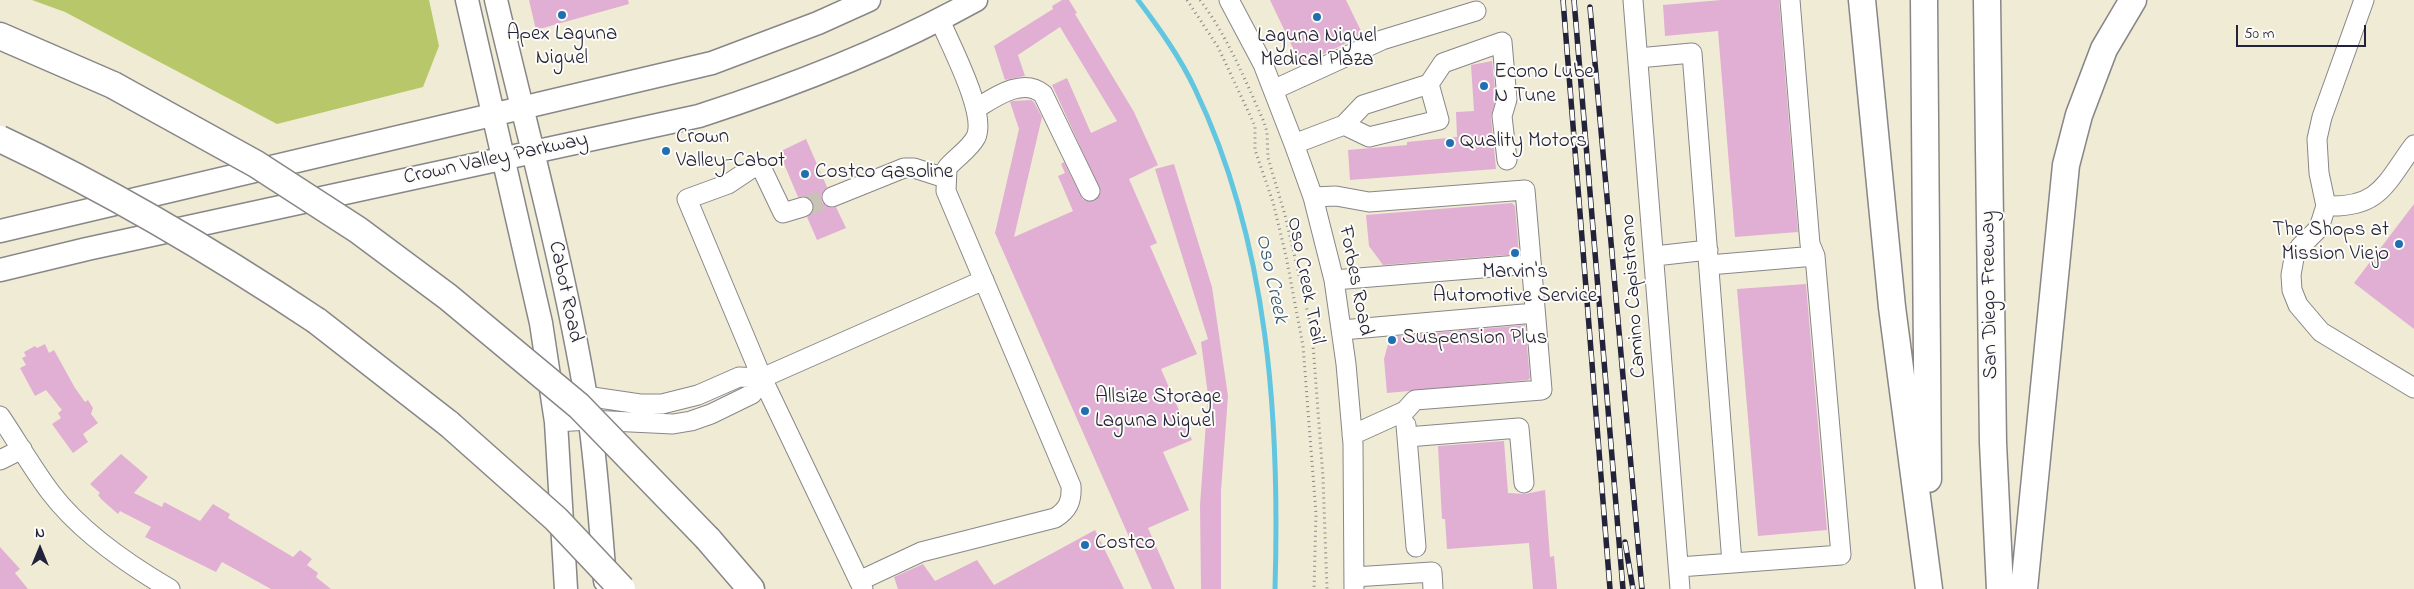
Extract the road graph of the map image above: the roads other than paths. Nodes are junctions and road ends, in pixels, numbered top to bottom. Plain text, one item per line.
1 (467, 0) edge
2 (496, 0) edge
3 (976, 0) edge
4 (1229, 0) edge
5 (1634, 0) edge
6 (1790, 0) edge
7 (1862, 0) edge
8 (1924, 0) edge
9 (1987, 0) edge
10 (2132, 0) edge
11 (2364, 0) edge
12 (857, 3) edge
13 (1476, 10) dead end
14 (940, 20) junction
15 (0, 36) edge
16 (1638, 58) junction
17 (1429, 84) junction
18 (1273, 90) junction
19 (977, 108) junction
20 (522, 109) junction
21 (493, 116) junction
22 (1344, 125) junction
23 (0, 139) edge
24 (1294, 144) junction
25 (2414, 145) edge
26 (532, 151) junction
27 (502, 158) junction
28 (1507, 160) dead end
29 (945, 178) junction
30 (1090, 191) dead end
31 (832, 197) tunnel mouth
32 (1313, 197) junction
33 (2326, 206) junction
34 (803, 207) tunnel mouth
35 (0, 231) edge
36 (1655, 256) junction
37 (1815, 256) junction
38 (1708, 258) junction
39 (1531, 264) junction
40 (0, 270) edge
41 (984, 280) junction
42 (1334, 280) junction
43 (1535, 313) junction
44 (1342, 330) junction
45 (762, 378) junction
46 (2414, 388) edge
47 (552, 394) junction
48 (585, 395) junction
49 (1405, 411) junction
50 (0, 416) edge
51 (589, 420) junction
52 (556, 422) junction
53 (1352, 436) junction
54 (1407, 437) junction
55 (22, 449) junction
56 (0, 460) edge
57 (1524, 483) dead end
58 (1416, 547) dead end
59 (1732, 563) junction
60 (1679, 567) junction
61 (1354, 583) edge
62 (861, 585) edge
63 (170, 589) edge
64 (566, 589) edge
65 (606, 589) edge
66 (622, 589) edge
67 (751, 589) edge
68 (1433, 589) edge
69 (1680, 589) edge
70 (1929, 589) edge
71 (2000, 589) edge
72 (2024, 589) edge

1 - 21 main road, Cabot Road
2 - 20 main road, Cabot Road
3 - 14 main road, Crown Valley Parkway
4 - 18 street, Forbes Road
5 - 16 street, Camino Capistrano
6 - 37 street
7 - 70 highway
8 - 70 highway
9 - 71 highway, San Diego Freeway
10 - 72 highway
11 - 33 street
12 - 20 main road, Crown Valley Parkway
13 - 18 street
14 - 19 street
14 - 26 main road, Crown Valley Parkway
15 - 67 highway, bridge
16 - 36 street, Camino Capistrano
16 - 38 street
17 - 22 street
17 - 22 street
17 - 28 street
18 - 24 street, Forbes Road
19 - 29 street
19 - 30 street
20 - 21 main road, Crown Valley Parkway
20 - 26 main road, Cabot Road
21 - 27 main road, Cabot Road
21 - 35 main road, Crown Valley Parkway
22 - 24 street
23 - 66 highway, bridge
24 - 32 street, Forbes Road
25 - 33 street
26 - 27 main road, Crown Valley Parkway
26 - 48 main road, Cabot Road
27 - 40 main road, Crown Valley Parkway
27 - 47 main road, Cabot Road
29 - 31 street
29 - 41 street
32 - 39 street
32 - 42 street, Forbes Road
33 - 46 street
34 - 45 street
36 - 38 street
36 - 60 street, Camino Capistrano
37 - 38 street
37 - 59 street
38 - 59 street
39 - 42 street
39 - 43 street
41 - 45 street
41 - 62 street
42 - 44 street, Forbes Road
43 - 44 street
43 - 49 street
44 - 53 street, Forbes Road
45 - 48 street
45 - 51 street
45 - 62 street
47 - 48 street
47 - 52 main road, Cabot Road
48 - 51 main road, Cabot Road
49 - 53 street
49 - 54 street
50 - 55 street
51 - 52 street
51 - 65 main road, Cabot Road
52 - 64 main road, Cabot Road
53 - 61 street, Forbes Road
54 - 57 street
54 - 58 street
55 - 56 street
55 - 63 street
59 - 60 street
60 - 69 street, Camino Capistrano
61 - 68 street

